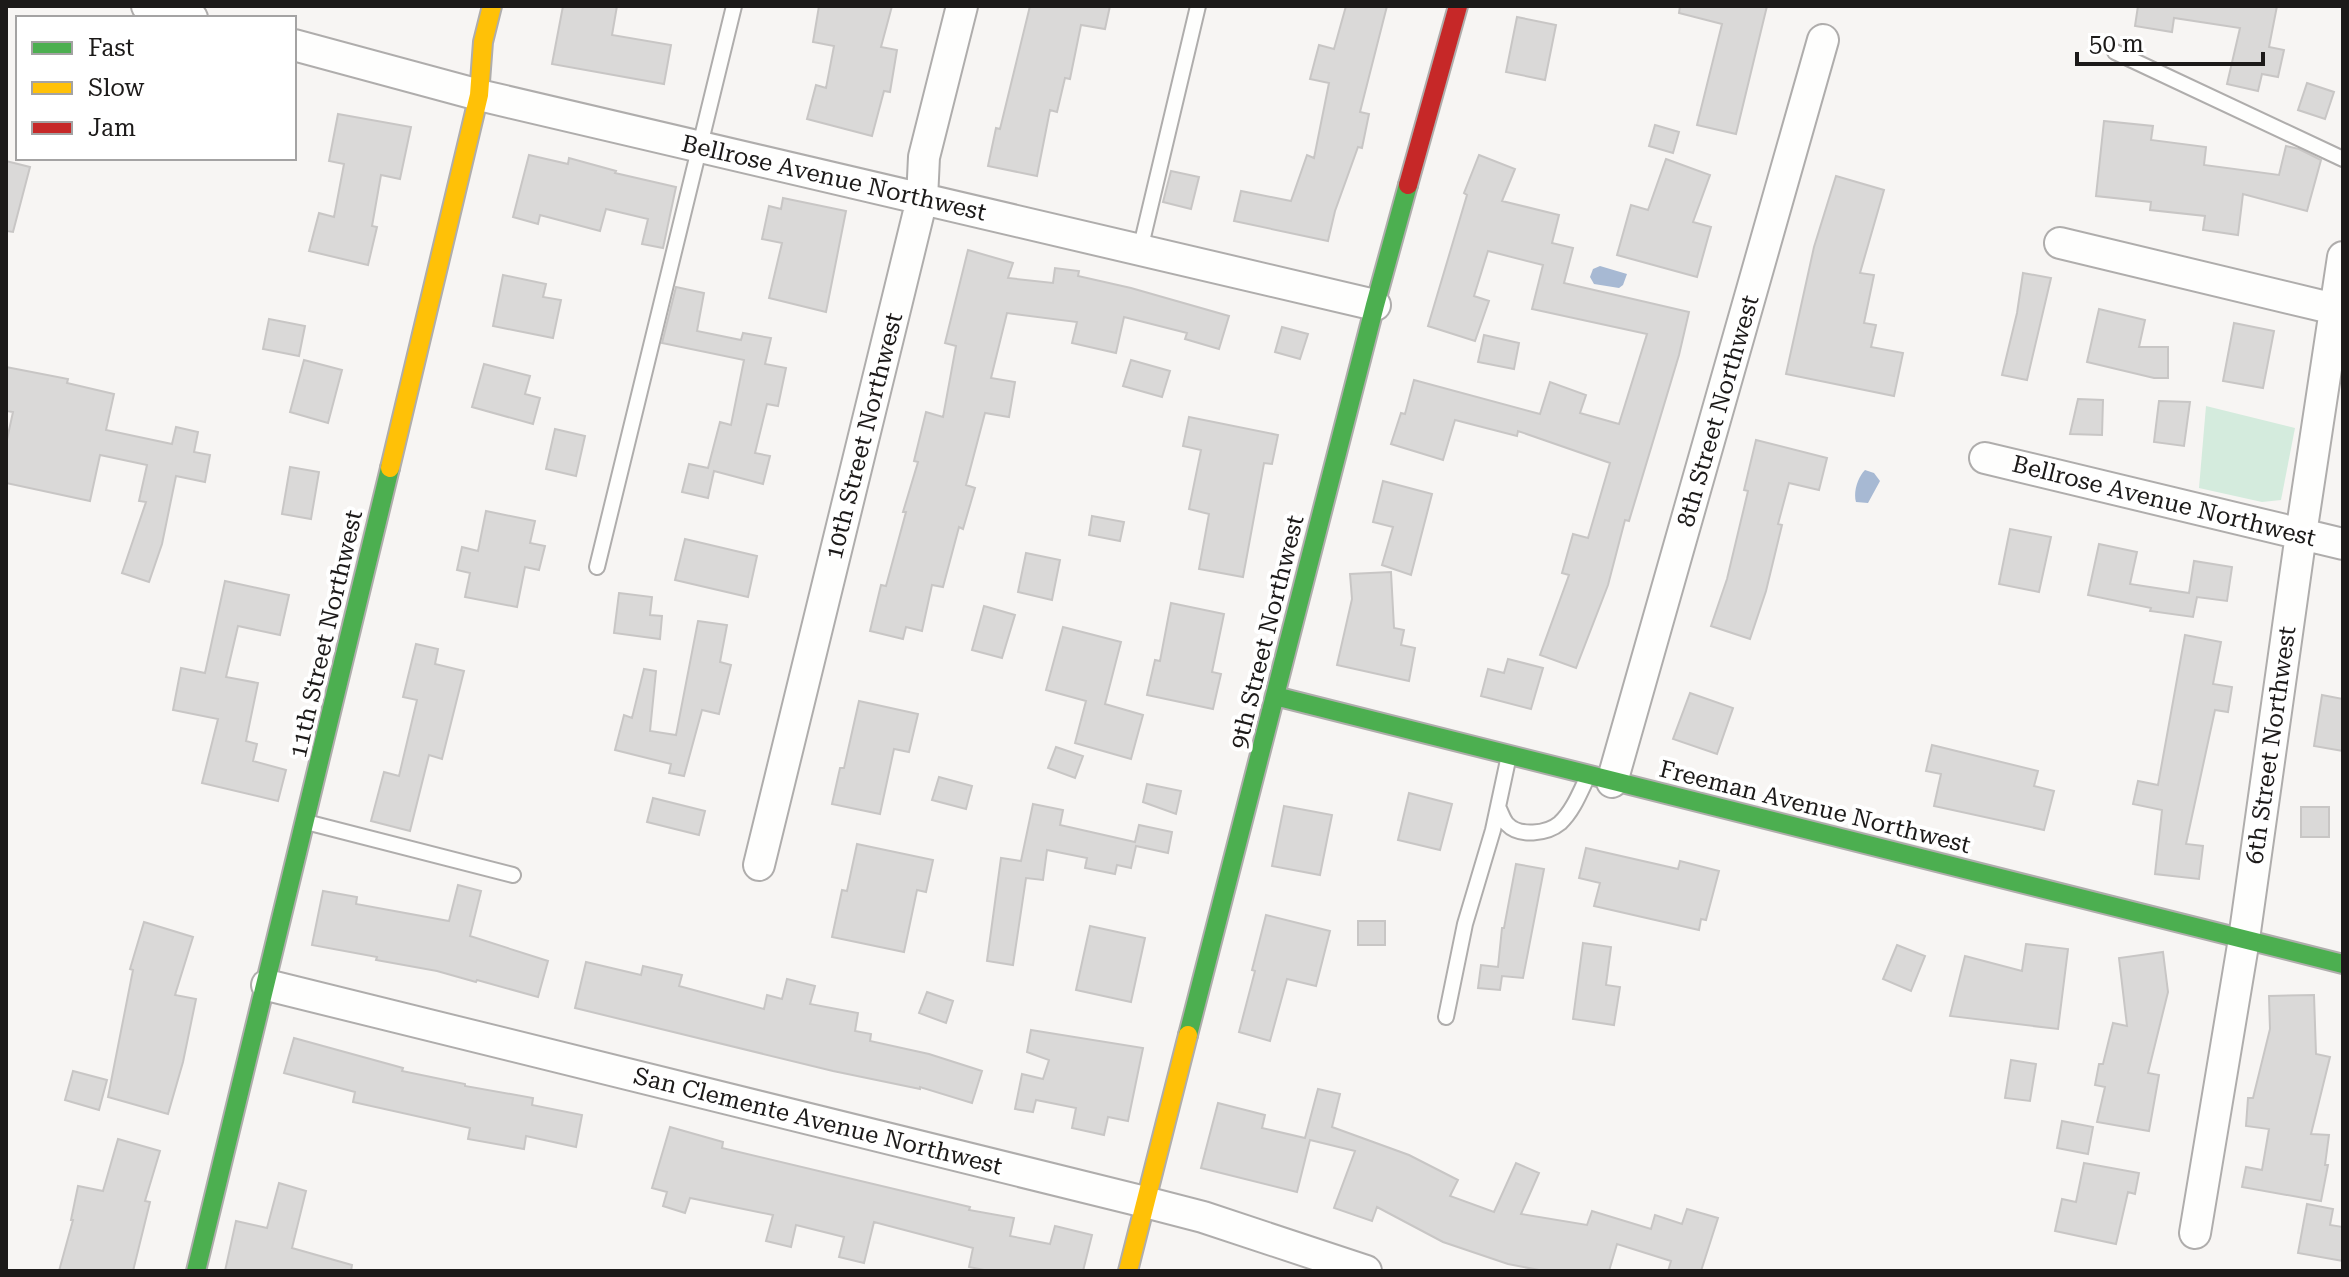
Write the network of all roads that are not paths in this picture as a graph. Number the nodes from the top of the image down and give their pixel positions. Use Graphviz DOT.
graph roads {
  1 [pos="147,6"];
  2 [pos="492,6"];
  3 [pos="734,6"];
  4 [pos="962,6"];
  5 [pos="1198,6"];
  6 [pos="1458,6"];
  7 [pos="184,16"];
  8 [pos="1823,40"];
  9 [pos="296,46"];
  10 [pos="2115,52"];
  11 [pos="479,95"];
  12 [pos="699,146"];
  13 [pos="2343,159"];
  14 [pos="922,199"];
  15 [pos="2060,243"];
  16 [pos="1140,250"];
  17 [pos="2343,257"];
  18 [pos="1375,305"];
  19 [pos="2335,309"];
  20 [pos="1985,458"];
  21 [pos="2301,534"];
  22 [pos="2343,544"];
  23 [pos="597,567"];
  24 [pos="1275,696"];
  25 [pos="1509,756"];
  26 [pos="1600,779"];
  27 [pos="1498,807"];
  28 [pos="306,822"];
  29 [pos="759,865"];
  30 [pos="513,875"];
  31 [pos="2244,939"];
  32 [pos="2343,964"];
  33 [pos="267,985"];
  34 [pos="1446,1017"];
  35 [pos="1145,1202"];
  36 [pos="2195,1233"];
  37 [pos="196,1271"];
  38 [pos="1128,1271"];
  39 [pos="1366,1271"];
  1 -- 7 [label="street"];
  2 -- 11 [label="street, 11th Street Northwest"];
  3 -- 12 [label="lane"];
  4 -- 14 [label="street, 10th Street Northwest"];
  5 -- 16 [label="lane"];
  6 -- 18 [label="street, 9th Street Northwest"];
  8 -- 26 [label="street, 8th Street Northwest"];
  9 -- 11 [label="street, Bellrose Avenue Northwest"];
  10 -- 13 [label="lane"];
  11 -- 12 [label="street, Bellrose Avenue Northwest"];
  11 -- 28 [label="street, 11th Street Northwest"];
  12 -- 14 [label="street, Bellrose Avenue Northwest"];
  12 -- 23 [label="lane"];
  14 -- 16 [label="street, Bellrose Avenue Northwest"];
  14 -- 29 [label="street, 10th Street Northwest"];
  15 -- 19 [label="street"];
  16 -- 18 [label="street, Bellrose Avenue Northwest"];
  17 -- 19 [label="street, 6th Street Northwest"];
  18 -- 24 [label="street, 9th Street Northwest"];
  19 -- 21 [label="street, 6th Street Northwest"];
  20 -- 21 [label="street, Bellrose Avenue Northwest"];
  21 -- 22 [label="street, Bellrose Avenue Northwest"];
  21 -- 31 [label="street, 6th Street Northwest"];
  24 -- 25 [label="street, Freeman Avenue Northwest"];
  24 -- 35 [label="street, 9th Street Northwest"];
  25 -- 26 [label="street, Freeman Avenue Northwest"];
  25 -- 27 [label="lane"];
  26 -- 27 [label="lane"];
  26 -- 31 [label="street, Freeman Avenue Northwest"];
  27 -- 34 [label="lane"];
  28 -- 30 [label="lane"];
  28 -- 33 [label="street, 11th Street Northwest"];
  31 -- 32 [label="street, Freeman Avenue Northwest"];
  31 -- 36 [label="street, 6th Street Northwest"];
  33 -- 35 [label="street, San Clemente Avenue Northwest"];
  33 -- 37 [label="street, 11th Street Northwest"];
  35 -- 38 [label="street, 9th Street Northwest"];
  35 -- 39 [label="street, San Clemente Avenue Northwest"];
}
